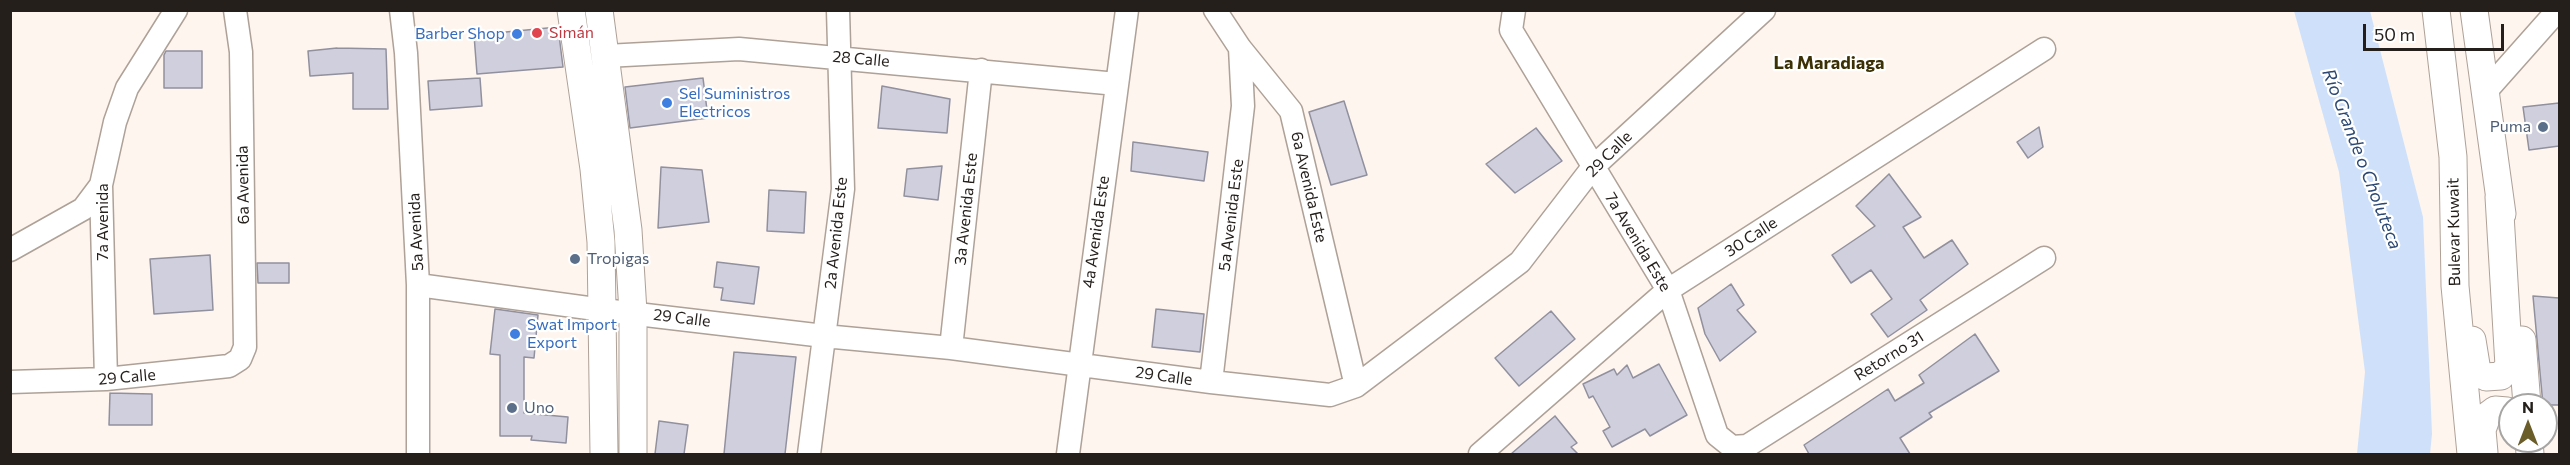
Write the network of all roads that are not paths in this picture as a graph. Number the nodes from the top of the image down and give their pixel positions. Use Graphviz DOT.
graph roads {
  1 [pos="176,10"];
  2 [pos="235,10"];
  3 [pos="401,10"];
  4 [pos="572,10"];
  5 [pos="599,10"];
  6 [pos="838,10"];
  7 [pos="1127,10"];
  8 [pos="1215,10"];
  9 [pos="1764,10"];
  10 [pos="2436,10"];
  11 [pos="2474,10"];
  12 [pos="2558,10"];
  13 [pos="1514,12"];
  14 [pos="1240,48"];
  15 [pos="2044,49"];
  16 [pos="606,56"];
  17 [pos="839,57"];
  18 [pos="981,70"];
  19 [pos="1117,84"];
  20 [pos="2487,90"];
  21 [pos="1243,106"];
  22 [pos="1291,111"];
  23 [pos="2453,157"];
  24 [pos="1593,167"];
  25 [pos="101,185"];
  26 [pos="2499,197"];
  27 [pos="10,250"];
  28 [pos="2044,258"];
  29 [pos="418,285"];
  30 [pos="1668,290"];
  31 [pos="603,310"];
  32 [pos="633,312"];
  33 [pos="824,336"];
  34 [pos="951,348"];
  35 [pos="240,359"];
  36 [pos="1078,364"];
  37 [pos="106,379"];
  38 [pos="10,382"];
  39 [pos="1211,382"];
  40 [pos="1356,386"];
  41 [pos="2526,393"];
  42 [pos="2498,410"];
  43 [pos="1732,447"];
  44 [pos="418,454"];
  45 [pos="604,454"];
  46 [pos="633,454"];
  47 [pos="809,454"];
  48 [pos="1068,454"];
  49 [pos="1480,454"];
  50 [pos="2471,454"];
  51 [pos="2484,454"];
  1 -- 25 [label="street, 7a Avenida"];
  2 -- 35 [label="street, 6a Avenida"];
  3 -- 29 [label="street, 5a Avenida"];
  4 -- 31 [label="main road"];
  5 -- 16 [label="main road"];
  6 -- 17 [label="street, 2a Avenida Este"];
  7 -- 19 [label="street, 4a Avenida Este"];
  8 -- 14 [label="street, 6a Avenida Este"];
  9 -- 24 [label="street, 29 Calle"];
  10 -- 23 [label="main road, Bulevar Kuwait"];
  11 -- 20 [label="main road"];
  12 -- 20 [label="street"];
  13 -- 24 [label="street, 7a Avenida Este"];
  14 -- 21 [label="street, 5a Avenida Este"];
  14 -- 22 [label="street, 6a Avenida Este"];
  15 -- 30 [label="street, 30 Calle"];
  16 -- 17 [label="street, 28 Calle"];
  16 -- 32 [label="main road"];
  17 -- 18 [label="street, 28 Calle"];
  17 -- 33 [label="street, 2a Avenida Este"];
  18 -- 19 [label="street, 28 Calle"];
  18 -- 34 [label="street, 3a Avenida Este"];
  19 -- 36 [label="street, 4a Avenida Este"];
  20 -- 26 [label="main road"];
  21 -- 22 [label="street"];
  21 -- 39 [label="street, 5a Avenida Este"];
  22 -- 40 [label="street, 6a Avenida Este"];
  23 -- 26 [label="main road"];
  23 -- 50 [label="main road, Bulevar Kuwait"];
  24 -- 30 [label="street, 7a Avenida Este"];
  24 -- 40 [label="street, 29 Calle"];
  25 -- 27 [label="street"];
  25 -- 37 [label="street, 7a Avenida"];
  26 -- 41 [label="main road"];
  28 -- 43 [label="street, Retorno 31"];
  29 -- 31 [label="street, 29 Calle"];
  29 -- 44 [label="street, 5a Avenida"];
  30 -- 43 [label="street, 7a Avenida Este"];
  30 -- 49 [label="street, 30 Calle"];
  31 -- 32 [label="street, 29 Calle"];
  31 -- 45 [label="main road"];
  32 -- 33 [label="street, 29 Calle"];
  32 -- 46 [label="main road"];
  33 -- 34 [label="street, 29 Calle"];
  33 -- 47 [label="street, 2a Avenida Este"];
  34 -- 36 [label="street, 29 Calle"];
  35 -- 37 [label="street, 29 Calle"];
  36 -- 39 [label="street, 29 Calle"];
  36 -- 48 [label="street, 4a Avenida Este"];
  37 -- 38 [label="street, 29 Calle"];
  39 -- 40 [label="street, 29 Calle"];
  42 -- 51 [label="main road"];
}
